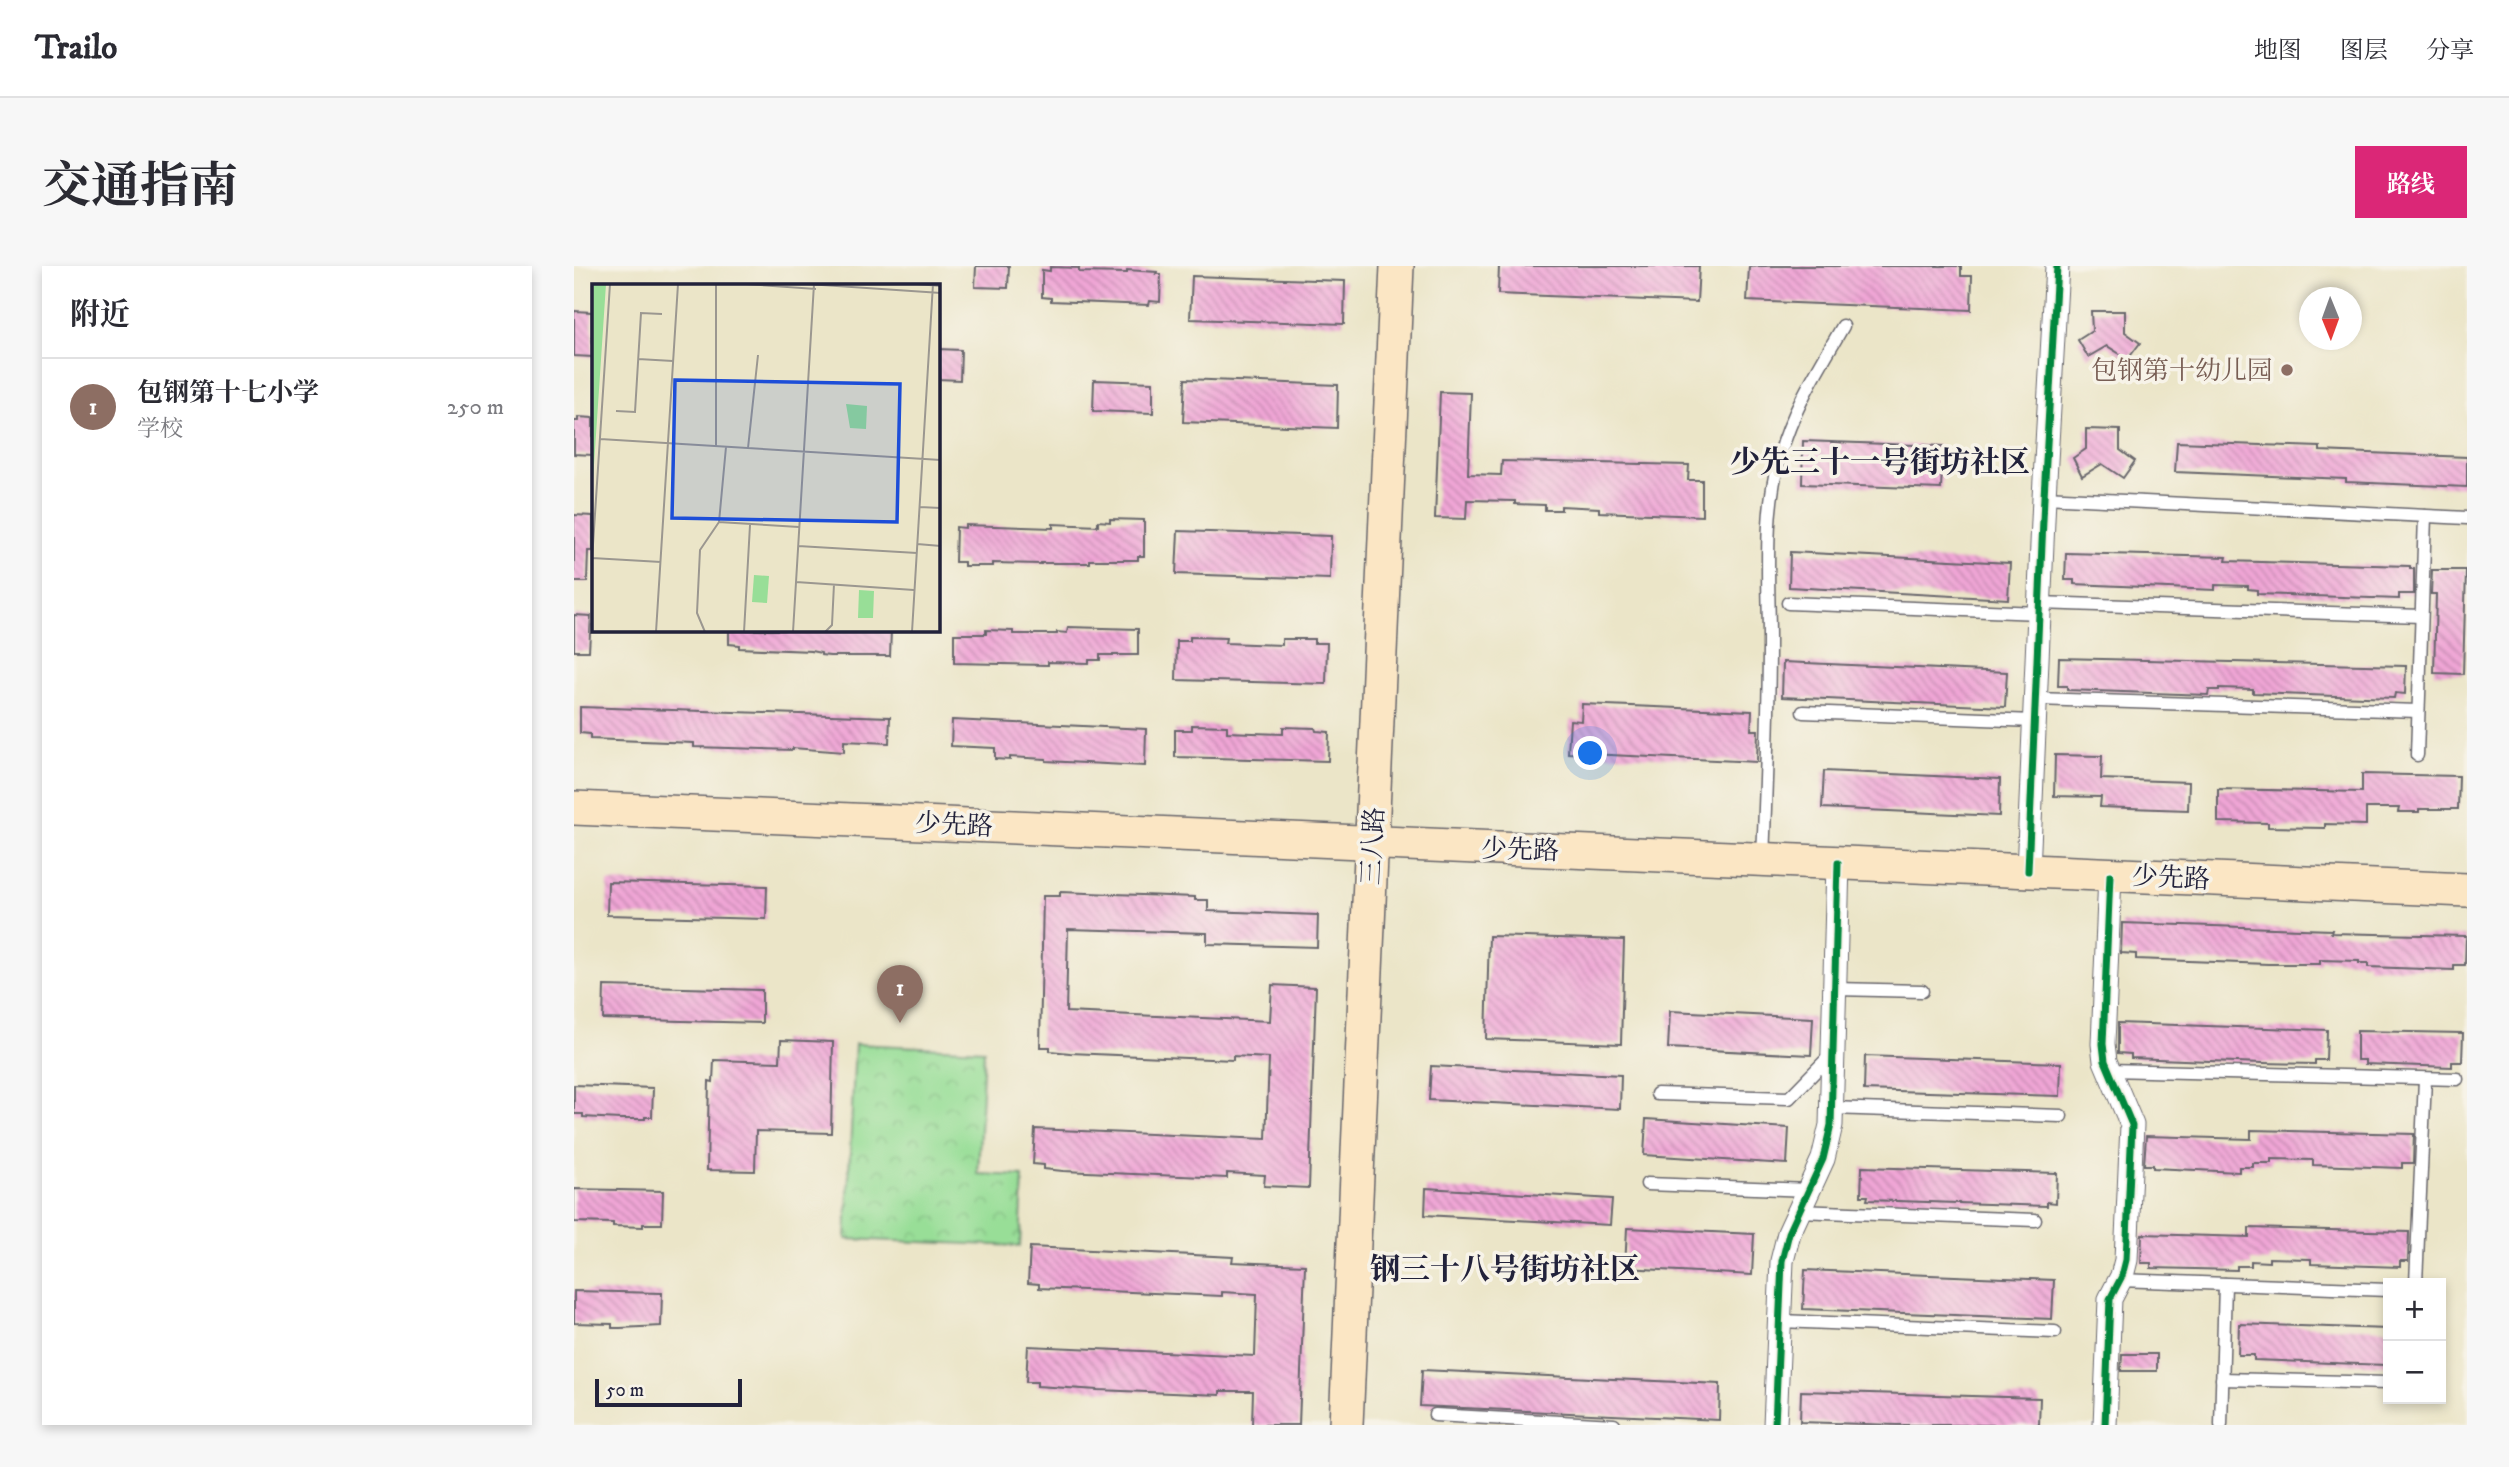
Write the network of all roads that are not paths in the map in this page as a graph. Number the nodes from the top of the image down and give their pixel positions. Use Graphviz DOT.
graph roads {
  1 [pos="1397,266"];
  2 [pos="2057,266"];
  3 [pos="1843,326"];
  4 [pos="2044,497"];
  5 [pos="2425,516"];
  6 [pos="2467,518"];
  7 [pos="1788,603"];
  8 [pos="2039,608"];
  9 [pos="2421,616"];
  10 [pos="2035,710"];
  11 [pos="2418,711"];
  12 [pos="1803,712"];
  13 [pos="2417,755"];
  14 [pos="574,808"];
  15 [pos="1373,843"];
  16 [pos="1763,860"];
  17 [pos="1839,863"];
  18 [pos="2028,871"];
  19 [pos="2110,875"];
  20 [pos="2467,890"];
  21 [pos="1835,989"];
  22 [pos="1922,991"];
  23 [pos="1833,1054"];
  24 [pos="2109,1070"];
  25 [pos="2425,1079"];
  26 [pos="2457,1079"];
  27 [pos="1657,1094"];
  28 [pos="1831,1108"];
  29 [pos="2061,1116"];
  30 [pos="1647,1184"];
  31 [pos="1803,1201"];
  32 [pos="2035,1220"];
  33 [pos="2416,1278"];
  34 [pos="2119,1280"];
  35 [pos="2225,1284"];
  36 [pos="2383,1290"];
  37 [pos="1780,1321"];
  38 [pos="2055,1332"];
  39 [pos="2222,1379"];
  40 [pos="2383,1383"];
  41 [pos="1435,1415"];
  42 [pos="1346,1425"];
  43 [pos="1614,1425"];
  44 [pos="1775,1425"];
  45 [pos="2105,1425"];
  46 [pos="2221,1425"];
  1 -- 15 [label="main road, 三八路"];
  2 -- 4 [label="street"];
  3 -- 16 [label="lane"];
  4 -- 5 [label="lane"];
  4 -- 8 [label="street"];
  5 -- 6 [label="lane"];
  5 -- 9 [label="lane"];
  7 -- 8 [label="lane"];
  8 -- 9 [label="lane"];
  8 -- 10 [label="street"];
  9 -- 11 [label="lane"];
  10 -- 11 [label="lane"];
  10 -- 12 [label="lane"];
  10 -- 18 [label="street"];
  11 -- 13 [label="lane"];
  14 -- 15 [label="main road, 少先路"];
  15 -- 16 [label="main road, 少先路"];
  15 -- 42 [label="main road, 三八路"];
  16 -- 17 [label="main road, 少先路"];
  17 -- 18 [label="main road, 少先路"];
  17 -- 21 [label="street"];
  18 -- 19 [label="main road, 少先路"];
  19 -- 20 [label="main road, 少先路"];
  19 -- 24 [label="street"];
  21 -- 22 [label="lane"];
  21 -- 23 [label="street"];
  23 -- 27 [label="lane"];
  23 -- 28 [label="street"];
  24 -- 25 [label="lane"];
  24 -- 34 [label="street"];
  25 -- 26 [label="lane"];
  25 -- 33 [label="lane"];
  28 -- 29 [label="lane"];
  28 -- 31 [label="street"];
  30 -- 31 [label="lane"];
  31 -- 32 [label="lane"];
  31 -- 37 [label="street"];
  34 -- 35 [label="lane"];
  34 -- 45 [label="street"];
  35 -- 36 [label="lane"];
  35 -- 39 [label="lane"];
  37 -- 38 [label="lane"];
  37 -- 44 [label="street"];
  39 -- 40 [label="lane"];
  39 -- 46 [label="lane"];
  41 -- 43 [label="lane"];
}
